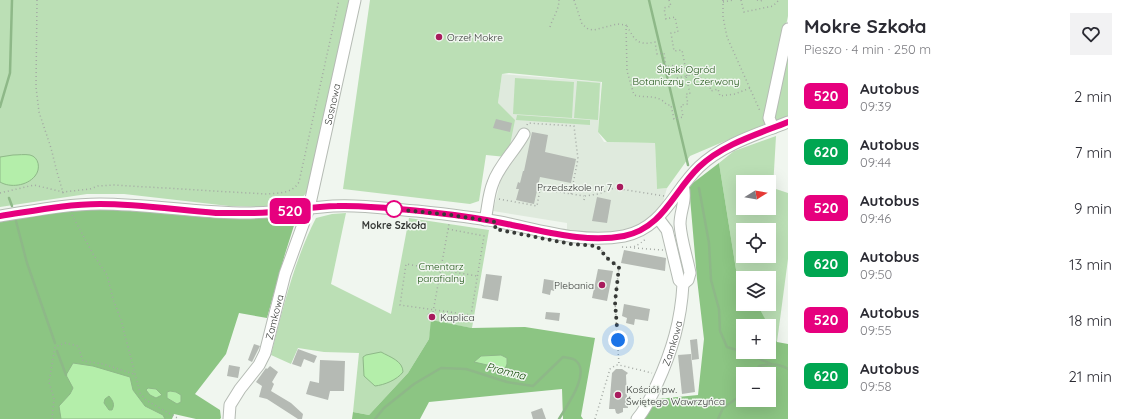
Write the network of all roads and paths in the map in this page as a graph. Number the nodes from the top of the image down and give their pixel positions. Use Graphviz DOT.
graph roads {
  1 [pos="37,0"];
  2 [pos="339,0"];
  3 [pos="355,0"];
  4 [pos="559,0"];
  5 [pos="574,0"];
  6 [pos="669,0"];
  7 [pos="733,0"];
  8 [pos="741,0"];
  9 [pos="757,0"];
  10 [pos="764,0"];
  11 [pos="779,0"];
  12 [pos="723,1"];
  13 [pos="626,25"];
  14 [pos="550,27"];
  15 [pos="788,29"];
  16 [pos="687,76"];
  17 [pos="750,88"];
  18 [pos="761,113"];
  19 [pos="788,122"];
  20 [pos="773,128"];
  21 [pos="524,134"];
  22 [pos="683,186"];
  23 [pos="63,192"];
  24 [pos="0,194"];
  25 [pos="570,194"];
  26 [pos="585,196"];
  27 [pos="668,196"];
  28 [pos="489,197"];
  29 [pos="584,200"];
  30 [pos="67,206"];
  31 [pos="309,208"];
  32 [pos="0,216"];
  33 [pos="658,218"];
  34 [pos="485,220"];
  35 [pos="449,224"];
  36 [pos="448,229"];
  37 [pos="648,237"];
  38 [pos="604,246"];
  39 [pos="618,247"];
  40 [pos="632,248"];
  41 [pos="672,253"];
  42 [pos="442,270"];
  43 [pos="477,276"];
  44 [pos="683,284"];
  45 [pos="433,311"];
  46 [pos="619,365"];
  47 [pos="134,374"];
  48 [pos="658,374"];
  49 [pos="52,419"];
  50 [pos="178,419"];
  51 [pos="229,419"];
  52 [pos="596,419"];
  53 [pos="637,419"];
  1 -- 23 [label="path"];
  2 -- 23 [label="path"];
  3 -- 31 [label="street, Sosnowa"];
  4 -- 14 [label="path"];
  5 -- 13 [label="path"];
  6 -- 16 [label="path"];
  7 -- 12 [label="path"];
  8 -- 11 [label="path"];
  9 -- 10 [label="path"];
  12 -- 17 [label="path"];
  13 -- 16 [label="path"];
  13 -- 16 [label="path"];
  15 -- 20 [label="street"];
  16 -- 17 [label="path"];
  17 -- 18 [label="path"];
  19 -- 20 [label="street"];
  20 -- 22 [label="street"];
  21 -- 25 [label="path"];
  21 -- 28 [label="street"];
  22 -- 33 [label="street"];
  22 -- 44 [label="street, Zamkowa"];
  23 -- 24 [label="path"];
  23 -- 30 [label="path"];
  25 -- 26 [label="path"];
  25 -- 28 [label="path"];
  26 -- 27 [label="path"];
  26 -- 29 [label="path"];
  28 -- 34 [label="street"];
  30 -- 31 [label="street"];
  30 -- 32 [label="street"];
  30 -- 47 [label="path"];
  31 -- 34 [label="street"];
  31 -- 51 [label="street, Zamkowa"];
  33 -- 34 [label="street"];
  33 -- 41 [label="street, Zamkowa"];
  35 -- 36 [label="path"];
  36 -- 42 [label="path"];
  36 -- 43 [label="path"];
  37 -- 40 [label="path"];
  38 -- 46 [label="path"];
  39 -- 40 [label="path"];
  40 -- 41 [label="path"];
  41 -- 44 [label="street, Zamkowa"];
  42 -- 43 [label="path"];
  42 -- 45 [label="path"];
  42 -- 45 [label="path"];
  43 -- 45 [label="path"];
  44 -- 48 [label="street, Zamkowa"];
  46 -- 48 [label="path"];
  46 -- 52 [label="path"];
  47 -- 49 [label="path"];
  47 -- 50 [label="path"];
  48 -- 53 [label="street, Zamkowa"];
}
